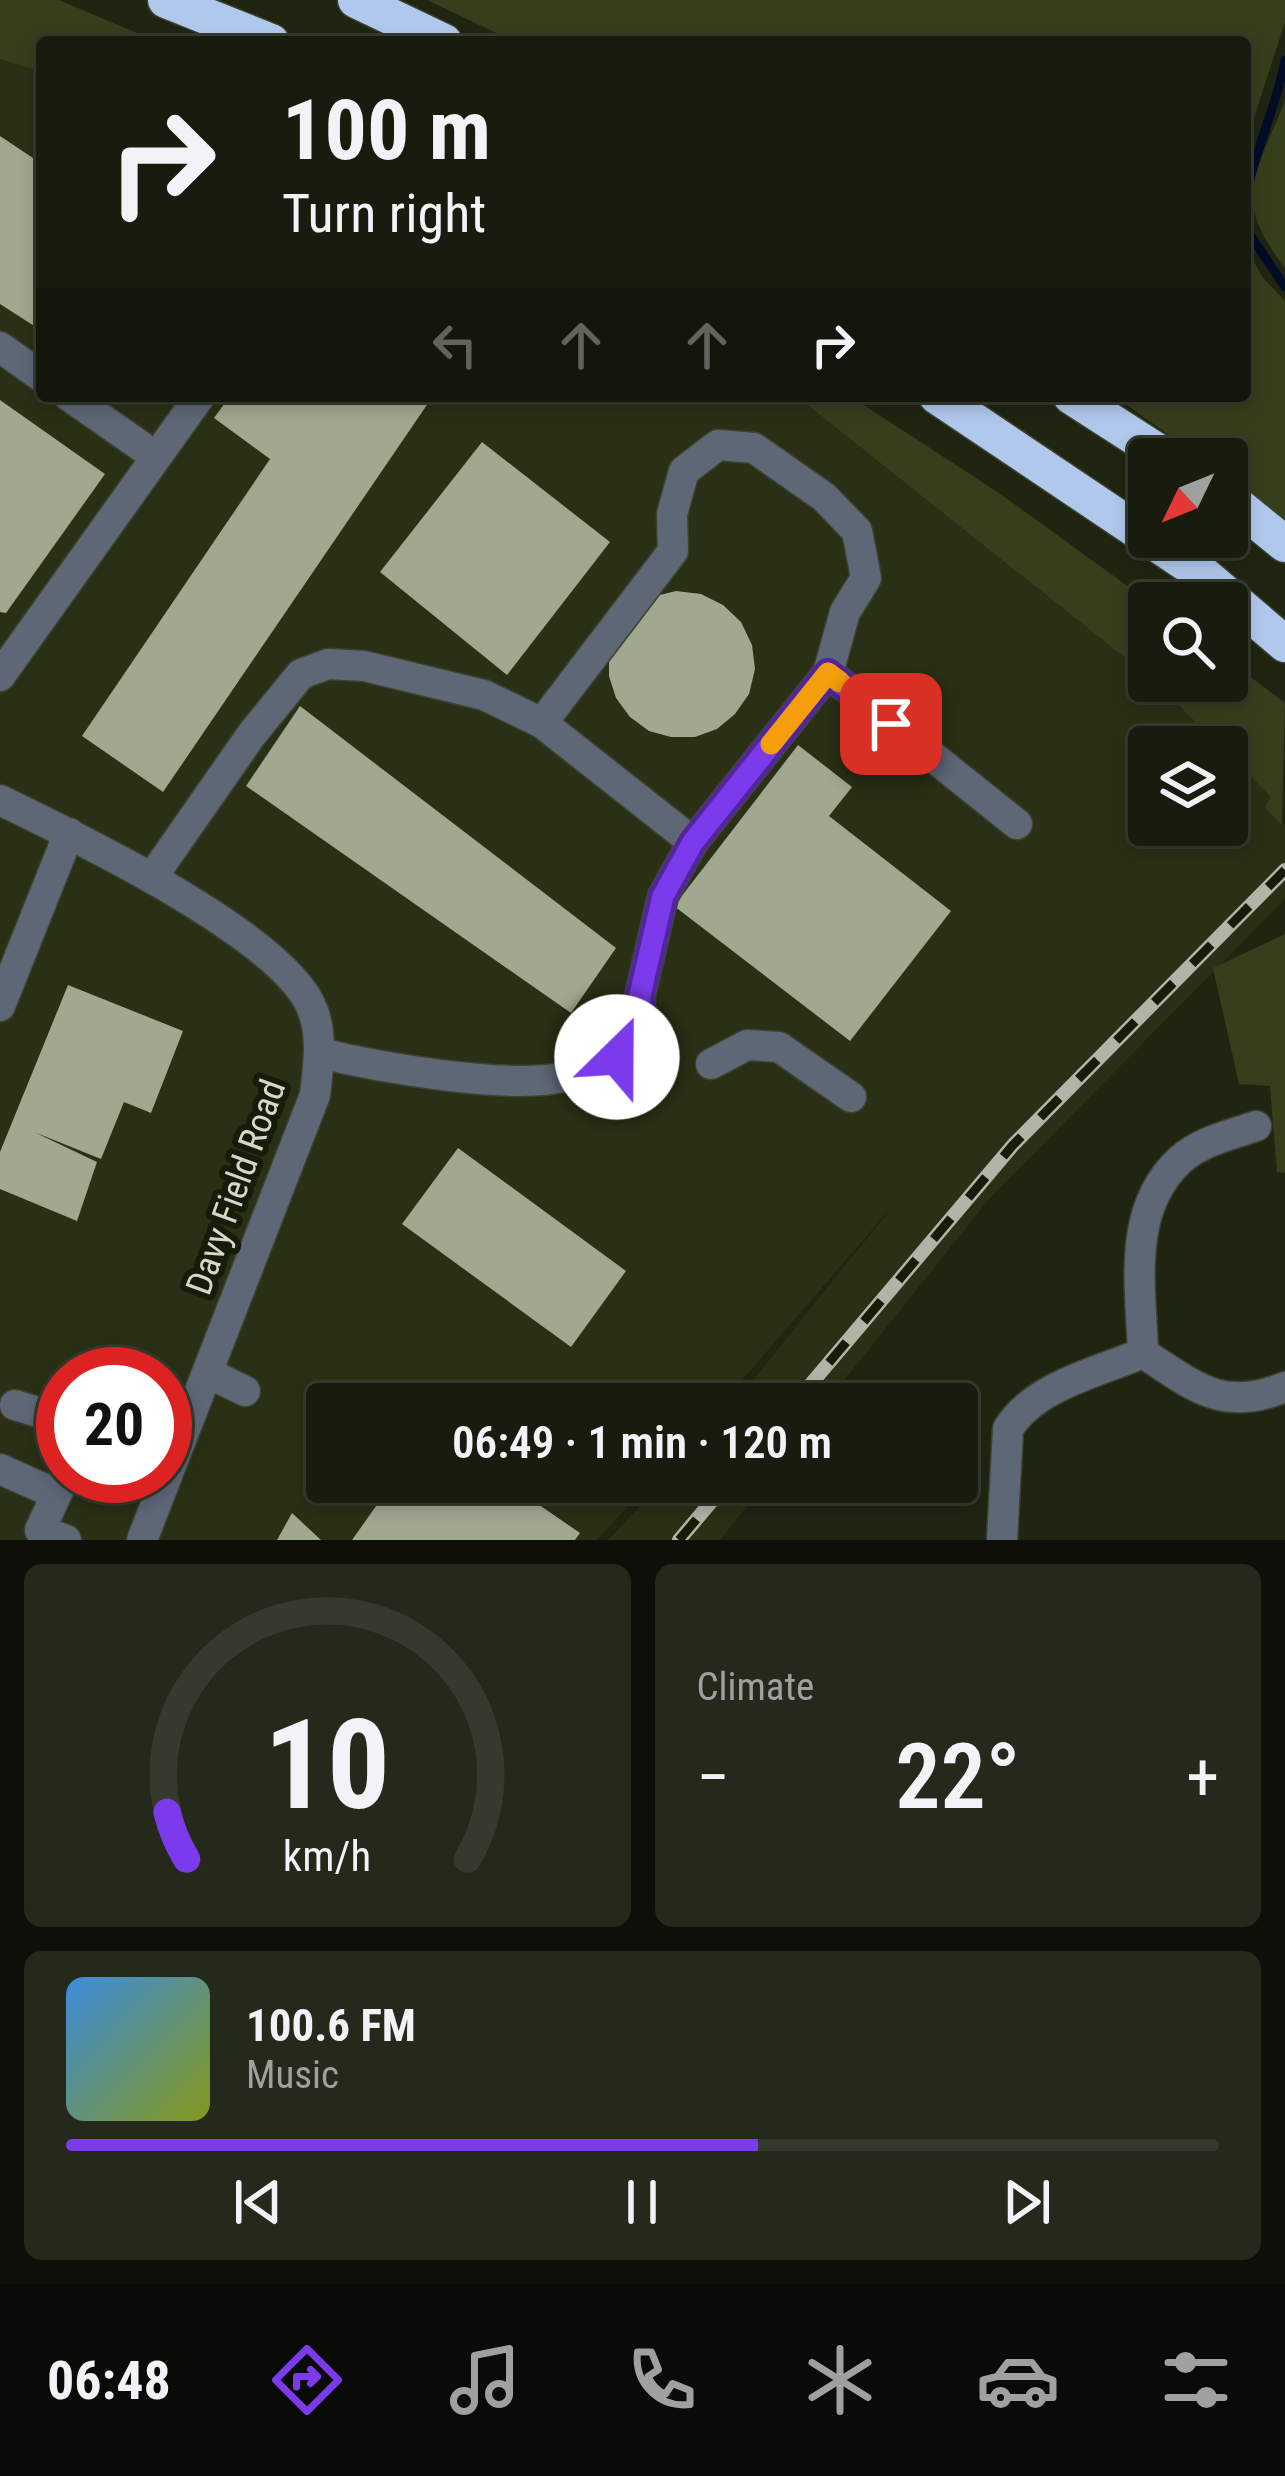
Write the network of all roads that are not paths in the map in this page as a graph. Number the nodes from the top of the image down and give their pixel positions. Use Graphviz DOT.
graph roads {
  1 [pos="166,0"];
  2 [pos="356,0"];
  3 [pos="256,36"];
  4 [pos="431,36"];
  5 [pos="0,347"];
  6 [pos="36,373"];
  7 [pos="78,402"];
  8 [pos="196,402"];
  9 [pos="947,402"];
  10 [pos="1080,402"];
  11 [pos="1136,438"];
  12 [pos="155,456"];
  13 [pos="1248,514"];
  14 [pos="1285,544"];
  15 [pos="1285,644"];
  16 [pos="828,673"];
  17 [pos="0,676"];
  18 [pos="542,723"];
  19 [pos="0,800"];
  20 [pos="1017,824"];
  21 [pos="69,833"];
  22 [pos="693,842"];
  23 [pos="152,876"];
  24 [pos="0,1006"];
  25 [pos="320,1053"];
  26 [pos="711,1064"];
  27 [pos="851,1096"];
  28 [pos="1256,1126"];
  29 [pos="1143,1353"];
  30 [pos="208,1373"];
  31 [pos="1285,1387"];
  32 [pos="245,1391"];
  33 [pos="15,1405"];
  34 [pos="36,1412"];
  35 [pos="0,1469"];
  36 [pos="36,1478"];
  37 [pos="56,1503"];
  38 [pos="48,1537"];
  39 [pos="142,1540"];
  40 [pos="1002,1540"];
  1 -- 3 [label="highway"];
  2 -- 4 [label="highway"];
  5 -- 6 [label="street"];
  7 -- 12 [label="street"];
  8 -- 12 [label="street"];
  9 -- 15 [label="highway"];
  10 -- 11 [label="highway"];
  12 -- 17 [label="street"];
  13 -- 14 [label="highway"];
  16 -- 18 [label="street"];
  16 -- 20 [label="street"];
  16 -- 22 [label="street"];
  18 -- 22 [label="street"];
  18 -- 23 [label="street"];
  19 -- 21 [label="street, Davy Field Road"];
  21 -- 23 [label="street, Davy Field Road"];
  21 -- 24 [label="street"];
  22 -- 25 [label="street"];
  23 -- 25 [label="street, Davy Field Road"];
  25 -- 30 [label="street, Davy Field Road"];
  26 -- 27 [label="street"];
  28 -- 29 [label="street"];
  29 -- 31 [label="street"];
  29 -- 40 [label="street"];
  30 -- 32 [label="street"];
  30 -- 39 [label="street, Davy Field Road"];
  33 -- 34 [label="street"];
  35 -- 36 [label="street"];
  37 -- 38 [label="street"];
}
